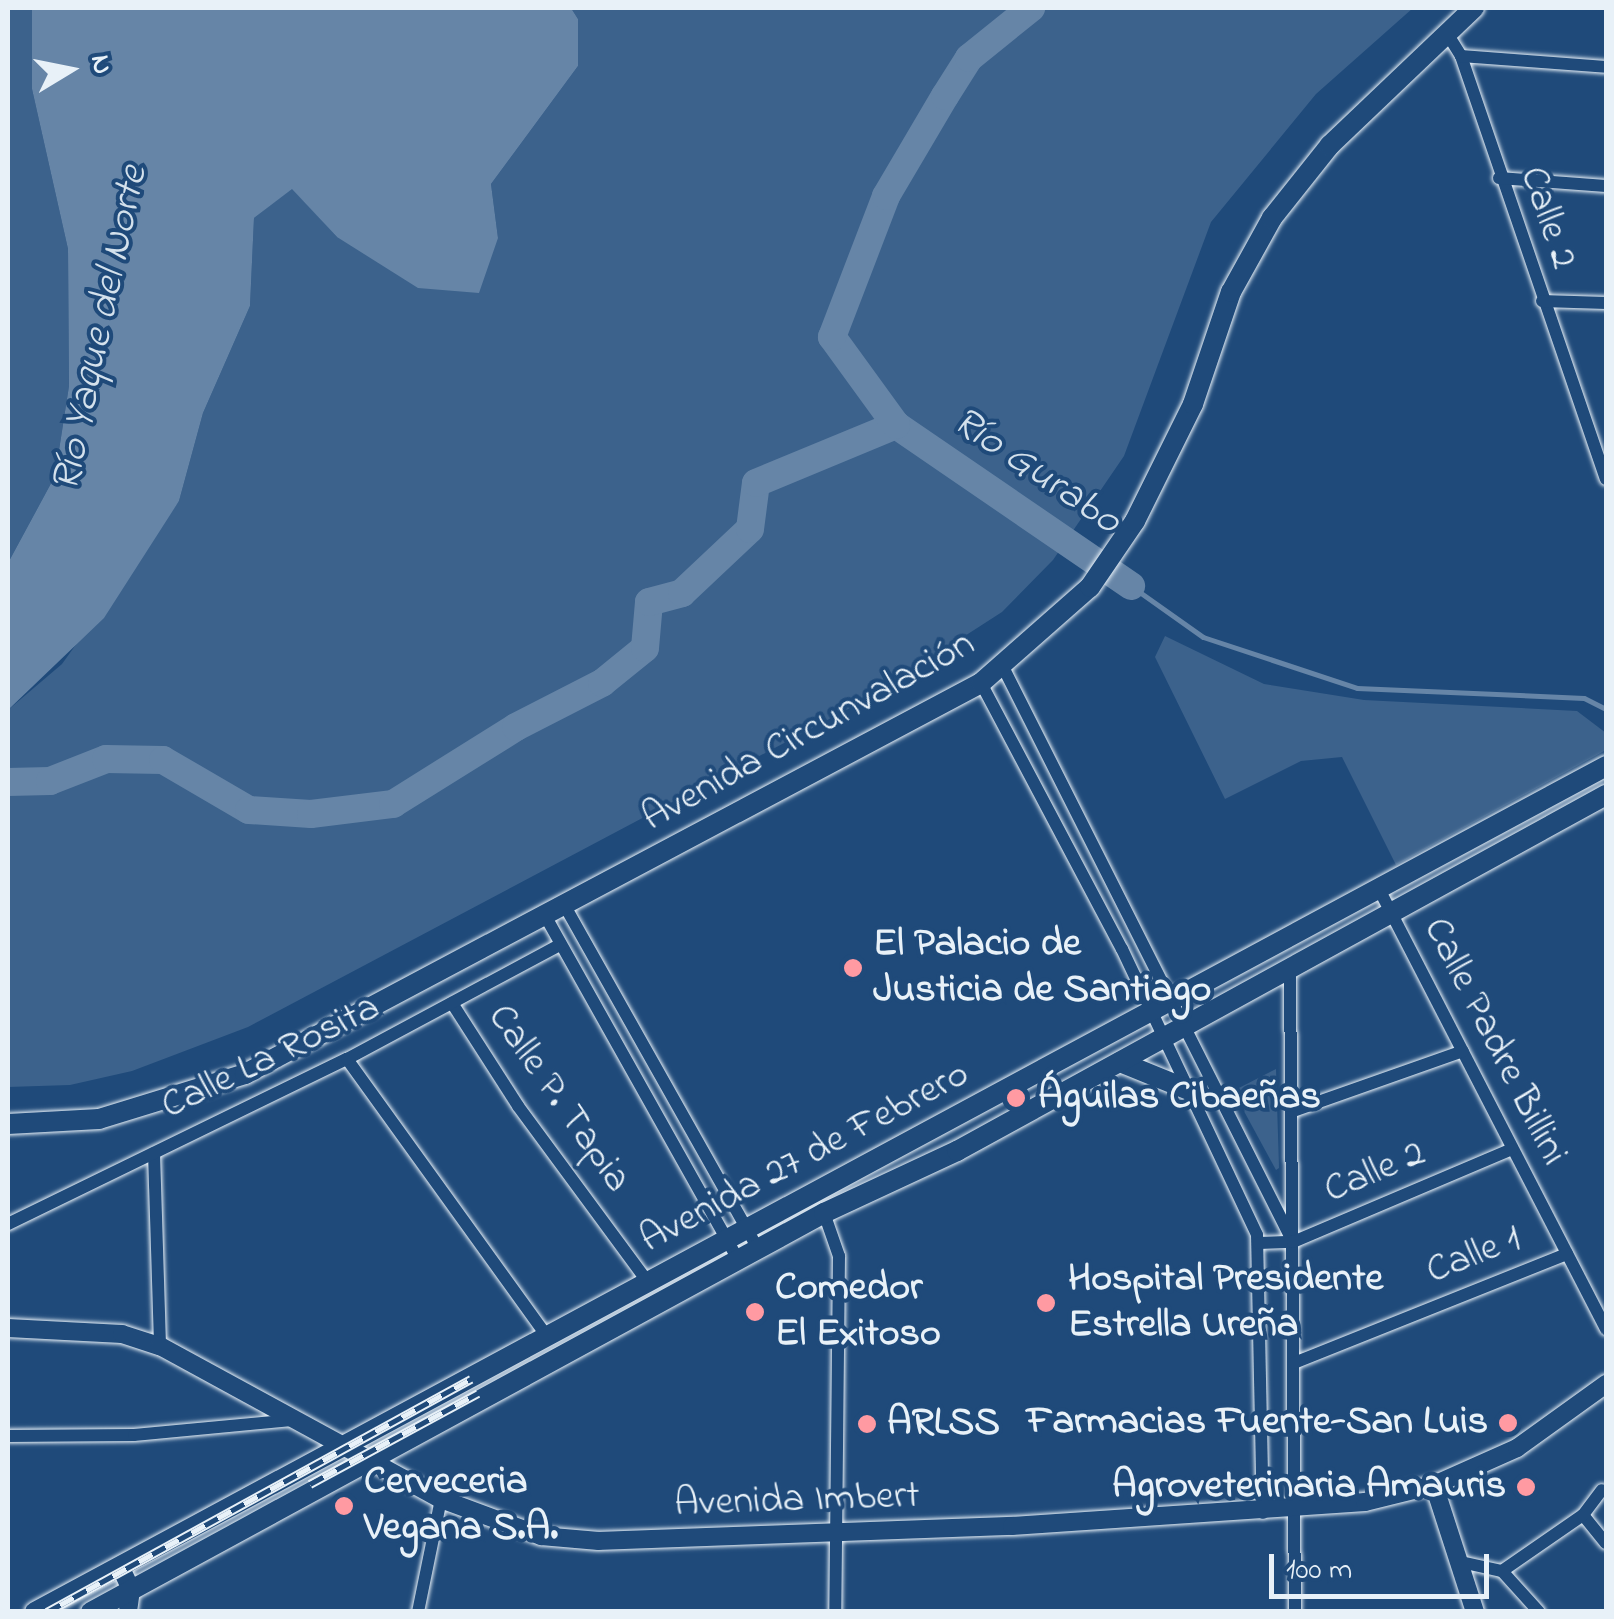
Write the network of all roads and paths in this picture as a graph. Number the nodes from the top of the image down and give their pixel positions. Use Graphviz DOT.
graph roads {
  1 [pos="1474,8"];
  2 [pos="1448,35"];
  3 [pos="1462,56"];
  4 [pos="1606,66"];
  5 [pos="1499,178"];
  6 [pos="1606,186"];
  7 [pos="1542,301"];
  8 [pos="1606,303"];
  9 [pos="1606,480"];
  10 [pos="1002,665"];
  11 [pos="981,683"];
  12 [pos="1602,768"];
  13 [pos="1606,795"];
  14 [pos="1380,891"];
  15 [pos="566,908"];
  16 [pos="1390,912"];
  17 [pos="547,918"];
  18 [pos="560,945"];
  19 [pos="1290,966"];
  20 [pos="1176,1000"];
  21 [pos="452,1003"];
  22 [pos="1153,1013"];
  23 [pos="1188,1023"];
  24 [pos="1165,1036"];
  25 [pos="1464,1051"];
  26 [pos="347,1059"];
  27 [pos="1120,1062"];
  28 [pos="1191,1091"];
  29 [pos="1293,1111"];
  30 [pos="8,1124"];
  31 [pos="1512,1149"];
  32 [pos="154,1152"];
  33 [pos="824,1213"];
  34 [pos="8,1224"];
  35 [pos="733,1234"];
  36 [pos="1294,1242"];
  37 [pos="1260,1243"];
  38 [pos="758,1249"];
  39 [pos="1567,1254"];
  40 [pos="738,1260"];
  41 [pos="646,1280"];
  42 [pos="8,1328"];
  43 [pos="1606,1329"];
  44 [pos="545,1334"];
  45 [pos="160,1346"];
  46 [pos="1294,1362"];
  47 [pos="1606,1384"];
  48 [pos="304,1420"];
  49 [pos="8,1436"];
  50 [pos="343,1442"];
  51 [pos="370,1459"];
  52 [pos="1434,1485"];
  53 [pos="1602,1490"];
  54 [pos="441,1499"];
  55 [pos="1294,1510"];
  56 [pos="1263,1513"];
  57 [pos="1583,1516"];
  58 [pos="838,1534"];
  59 [pos="1606,1543"];
  60 [pos="1461,1562"];
  61 [pos="120,1566"];
  62 [pos="1502,1572"];
  63 [pos="130,1601"];
  64 [pos="1472,1610"];
  65 [pos="36,1612"];
  66 [pos="91,1612"];
  67 [pos="418,1612"];
  68 [pos="835,1612"];
  69 [pos="1295,1612"];
  70 [pos="1538,1612"];
  1 -- 2 [label="main road, Avenida Circunvalación"];
  2 -- 3 [label="street, Calle 2"];
  2 -- 10 [label="main road, Avenida Circunvalación"];
  3 -- 4 [label="street"];
  3 -- 5 [label="street, Calle 2"];
  5 -- 6 [label="street"];
  5 -- 7 [label="street, Calle 2"];
  7 -- 8 [label="street"];
  7 -- 9 [label="street, Calle 2"];
  10 -- 11 [label="main road, Avenida Circunvalación"];
  10 -- 20 [label="street"];
  11 -- 15 [label="main road, Avenida Circunvalación"];
  11 -- 22 [label="street"];
  12 -- 14 [label="main road, Avenida 27 de Febrero"];
  13 -- 16 [label="main road, Avenida 27 de Febrero"];
  14 -- 16 [label="street, Calle Padre Billini"];
  14 -- 20 [label="main road, Avenida 27 de Febrero"];
  15 -- 17 [label="main road, Avenida Circunvalación"];
  15 -- 35 [label="street"];
  16 -- 19 [label="main road, Avenida 27 de Febrero"];
  16 -- 25 [label="street, Calle Padre Billini"];
  17 -- 18 [label="street"];
  17 -- 30 [label="main road, Avenida Circunvalación"];
  18 -- 21 [label="street, Calle La Rosita"];
  18 -- 35 [label="street"];
  19 -- 23 [label="main road, Avenida 27 de Febrero"];
  19 -- 29 [label="street"];
  20 -- 22 [label="main road, Avenida 27 de Febrero"];
  20 -- 23 [label="street"];
  21 -- 26 [label="street, Calle La Rosita"];
  21 -- 41 [label="street, Calle P. Tapia"];
  22 -- 24 [label="street"];
  22 -- 35 [label="main road, Avenida 27 de Febrero"];
  23 -- 24 [label="main road, Avenida 27 de Febrero"];
  23 -- 36 [label="street"];
  24 -- 27 [label="main road, Avenida 27 de Febrero"];
  24 -- 28 [label="street"];
  25 -- 29 [label="street"];
  25 -- 31 [label="street, Calle Padre Billini"];
  26 -- 32 [label="street, Calle La Rosita"];
  26 -- 44 [label="street"];
  27 -- 28 [label="main road"];
  27 -- 33 [label="main road, Avenida 27 de Febrero"];
  28 -- 37 [label="street"];
  29 -- 36 [label="street"];
  31 -- 36 [label="street, Calle 2"];
  31 -- 39 [label="street, Calle Padre Billini"];
  32 -- 34 [label="street, Calle La Rosita"];
  32 -- 45 [label="street"];
  33 -- 38 [label="main road, Avenida 27 de Febrero"];
  33 -- 58 [label="street"];
  35 -- 38 [label="street"];
  35 -- 40 [label="street"];
  35 -- 41 [label="main road, Avenida 27 de Febrero"];
  36 -- 37 [label="street, Calle 2"];
  36 -- 46 [label="street"];
  37 -- 56 [label="street"];
  38 -- 40 [label="main road, Avenida 27 de Febrero"];
  39 -- 43 [label="street, Calle Padre Billini"];
  39 -- 46 [label="street, Calle 1"];
  40 -- 51 [label="main road, Avenida 27 de Febrero"];
  41 -- 44 [label="main road, Avenida 27 de Febrero"];
  42 -- 45 [label="main road, Avenida Imbert"];
  44 -- 50 [label="main road, Avenida 27 de Febrero"];
  45 -- 48 [label="main road, Avenida Imbert"];
  46 -- 55 [label="street"];
  47 -- 52 [label="main road, Avenida Imbert"];
  48 -- 49 [label="street"];
  48 -- 50 [label="main road, Avenida Imbert"];
  50 -- 51 [label="main road, Avenida Imbert"];
  50 -- 61 [label="main road, Avenida 27 de Febrero"];
  51 -- 54 [label="main road, Avenida Imbert"];
  51 -- 63 [label="main road, Avenida 27 de Febrero"];
  52 -- 55 [label="main road, Avenida Imbert"];
  52 -- 60 [label="main road"];
  53 -- 57 [label="street"];
  54 -- 58 [label="main road, Avenida Imbert"];
  54 -- 67 [label="street"];
  55 -- 56 [label="main road, Avenida Imbert"];
  55 -- 69 [label="street"];
  56 -- 58 [label="main road, Avenida Imbert"];
  57 -- 59 [label="street"];
  57 -- 62 [label="street"];
  58 -- 68 [label="street"];
  60 -- 62 [label="street"];
  60 -- 64 [label="main road"];
  61 -- 63 [label="main road"];
  61 -- 65 [label="main road, Avenida 27 de Febrero"];
  62 -- 70 [label="street"];
  63 -- 66 [label="main road, Avenida 27 de Febrero"];
}
